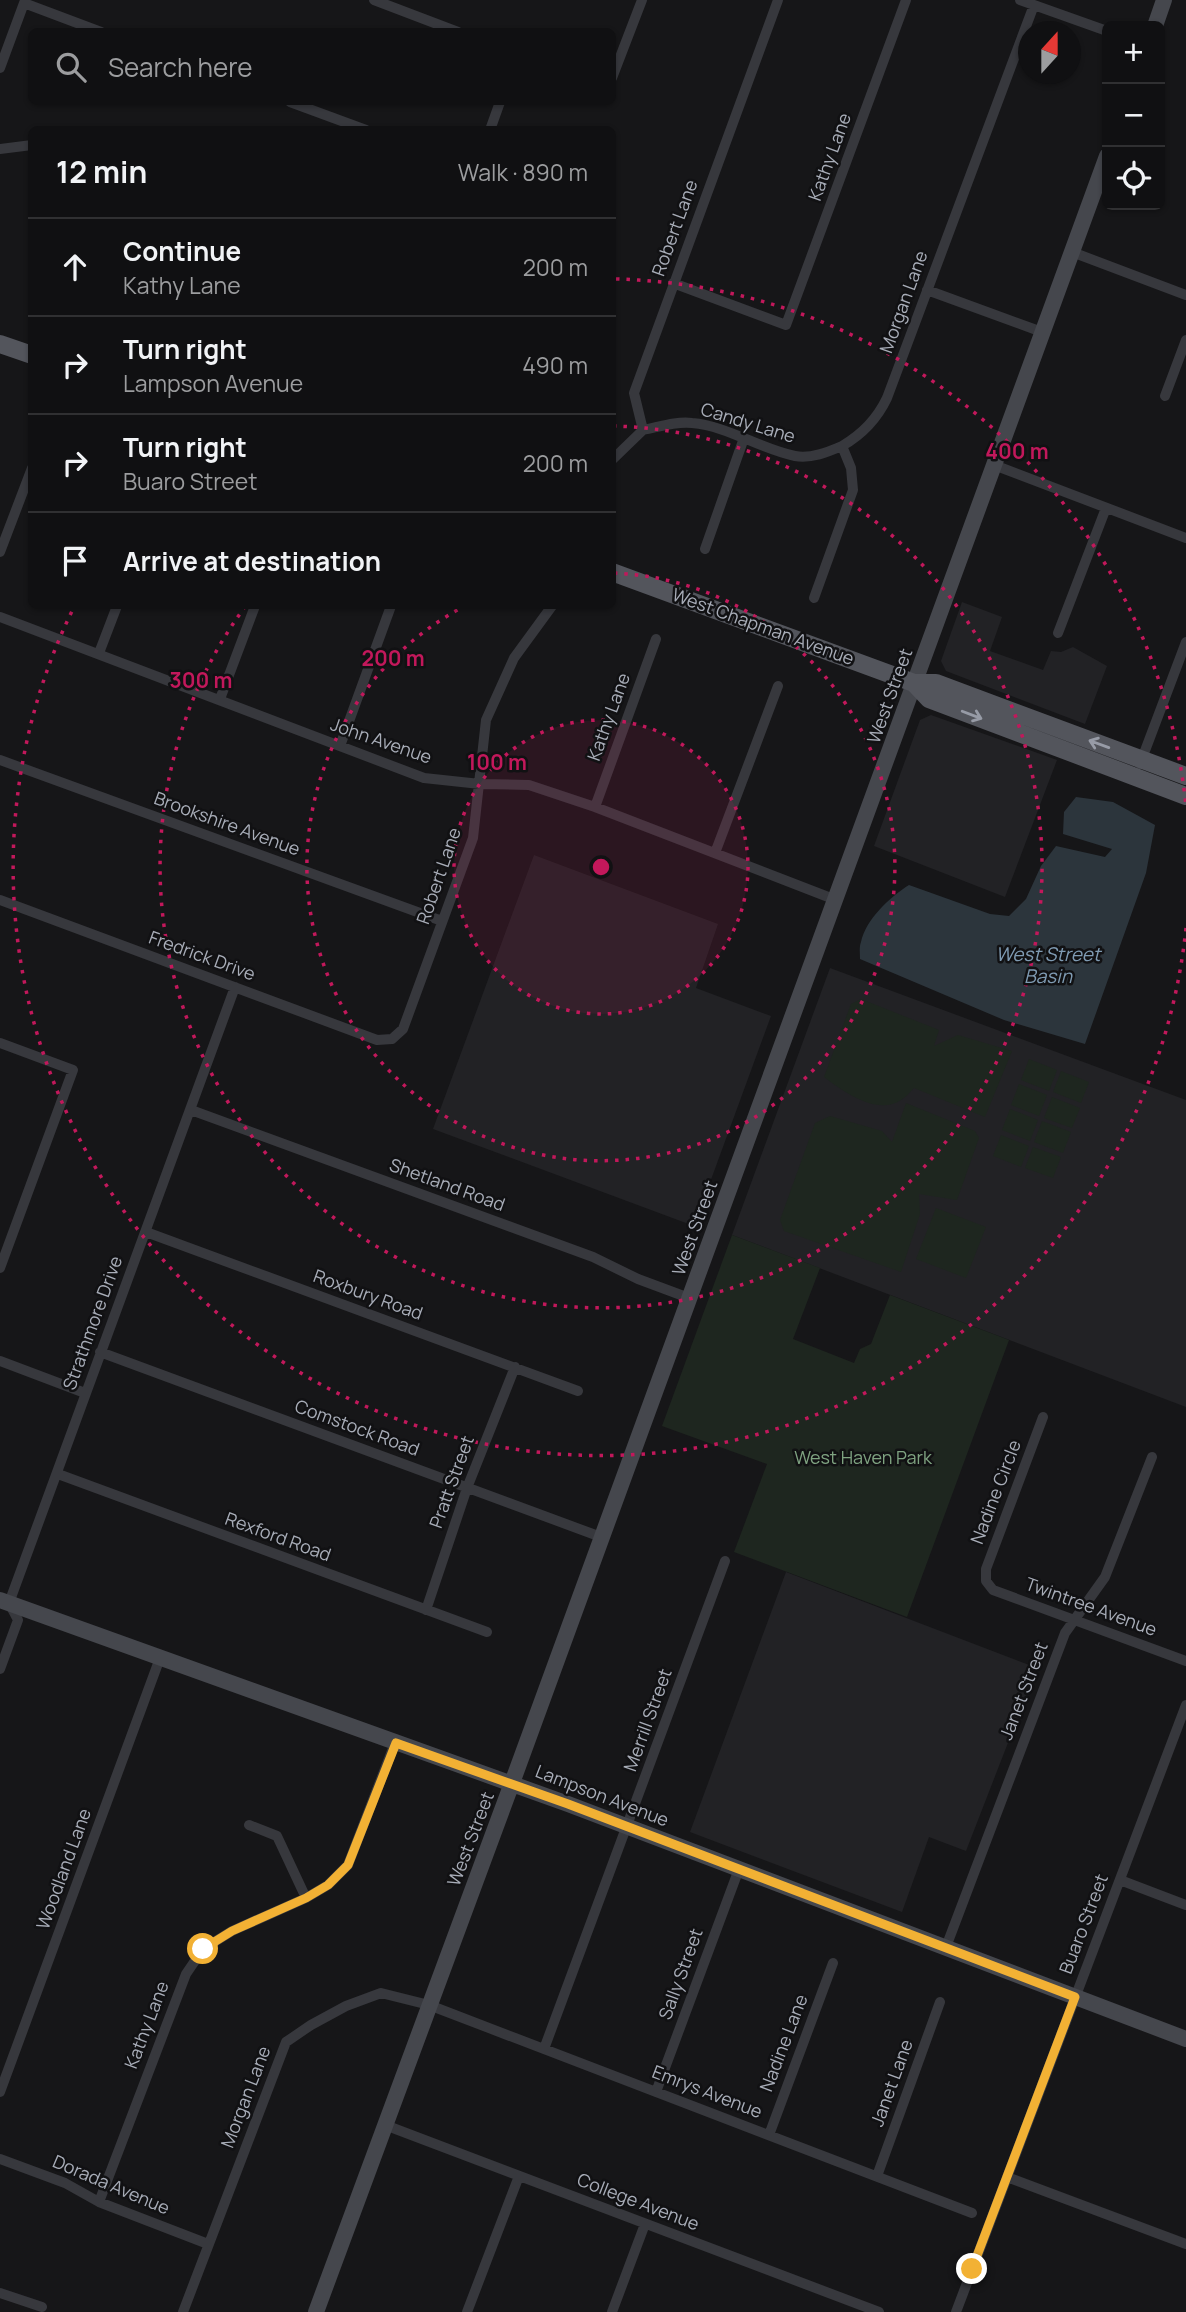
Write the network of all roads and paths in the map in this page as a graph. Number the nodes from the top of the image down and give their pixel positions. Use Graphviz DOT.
graph roads {
  1 [pos="374,0"];
  2 [pos="642,0"];
  3 [pos="778,0"];
  4 [pos="906,0"];
  5 [pos="1020,0"];
  6 [pos="1164,0"];
  7 [pos="1034,5"];
  8 [pos="1157,21"];
  9 [pos="90,28"];
  10 [pos="448,28"];
  11 [pos="1102,29"];
  12 [pos="0,68"];
  13 [pos="616,68"];
  14 [pos="298,105"];
  15 [pos="499,105"];
  16 [pos="355,126"];
  17 [pos="491,126"];
  18 [pos="28,146"];
  19 [pos="0,149"];
  20 [pos="1102,170"];
  21 [pos="1072,251"];
  22 [pos="673,283"];
  23 [pos="927,290"];
  24 [pos="1186,295"];
  25 [pos="1042,332"];
  26 [pos="1186,340"];
  27 [pos="0,344"];
  28 [pos="28,354"];
  29 [pos="1165,396"];
  30 [pos="643,430"];
  31 [pos="744,438"];
  32 [pos="842,446"];
  33 [pos="616,456"];
  34 [pos="994,465"];
  35 [pos="28,478"];
  36 [pos="1107,508"];
  37 [pos="1186,538"];
  38 [pos="705,549"];
  39 [pos="0,552"];
  40 [pos="616,573"];
  41 [pos="814,598"];
  42 [pos="116,609"];
  43 [pos="254,609"];
  44 [pos="390,609"];
  45 [pos="550,609"];
  46 [pos="0,617"];
  47 [pos="1058,633"];
  48 [pos="656,639"];
  49 [pos="1186,642"];
  50 [pos="99,653"];
  51 [pos="914,683"];
  52 [pos="778,686"];
  53 [pos="220,699"];
  54 [pos="340,746"];
  55 [pos="0,760"];
  56 [pos="1139,768"];
  57 [pos="1186,776"];
  58 [pos="480,784"];
  59 [pos="1186,796"];
  60 [pos="595,807"];
  61 [pos="715,853"];
  62 [pos="0,900"];
  63 [pos="836,901"];
  64 [pos="442,922"];
  65 [pos="235,987"];
  66 [pos="392,1038"];
  67 [pos="0,1043"];
  68 [pos="191,1110"];
  69 [pos="146,1231"];
  70 [pos="0,1268"];
  71 [pos="689,1298"];
  72 [pos="100,1352"];
  73 [pos="0,1362"];
  74 [pos="515,1367"];
  75 [pos="578,1391"];
  76 [pos="85,1393"];
  77 [pos="1043,1417"];
  78 [pos="1152,1457"];
  79 [pos="58,1474"];
  80 [pos="467,1488"];
  81 [pos="601,1537"];
  82 [pos="725,1561"];
  83 [pos="986,1581"];
  84 [pos="5,1602"];
  85 [pos="426,1610"];
  86 [pos="1074,1620"];
  87 [pos="487,1632"];
  88 [pos="160,1658"];
  89 [pos="1186,1661"];
  90 [pos="0,1670"];
  91 [pos="1186,1705"];
  92 [pos="396,1743"];
  93 [pos="512,1783"];
  94 [pos="249,1825"];
  95 [pos="627,1826"];
  96 [pos="739,1868"];
  97 [pos="1120,1880"];
  98 [pos="306,1898"];
  99 [pos="1186,1905"];
  100 [pos="946,1947"];
  101 [pos="833,1963"];
  102 [pos="1075,1997"];
  103 [pos="940,2002"];
  104 [pos="429,2005"];
  105 [pos="1186,2039"];
  106 [pos="544,2049"];
  107 [pos="0,2092"];
  108 [pos="656,2092"];
  109 [pos="384,2125"];
  110 [pos="768,2135"];
  111 [pos="0,2159"];
  112 [pos="519,2176"];
  113 [pos="877,2176"];
  114 [pos="1007,2177"];
  115 [pos="99,2202"];
  116 [pos="972,2213"];
  117 [pos="645,2224"];
  118 [pos="208,2244"];
  119 [pos="1186,2245"];
  120 [pos="0,2293"];
  121 [pos="42,2307"];
  122 [pos="183,2312"];
  123 [pos="316,2312"];
  124 [pos="467,2312"];
  125 [pos="612,2312"];
  126 [pos="879,2312"];
  127 [pos="956,2312"];
  1 -- 10 [label="street"];
  2 -- 13 [label="street"];
  3 -- 22 [label="street, Robert Lane"];
  4 -- 22 [label="street, Kathy Lane"];
  5 -- 7 [label="street"];
  6 -- 8 [label="main road"];
  7 -- 11 [label="street"];
  7 -- 23 [label="street, Morgan Lane"];
  9 -- 12 [label="street"];
  14 -- 16 [label="street"];
  15 -- 17 [label="street"];
  18 -- 19 [label="street"];
  20 -- 21 [label="main road, West Street"];
  21 -- 24 [label="street"];
  21 -- 25 [label="main road, West Street"];
  22 -- 30 [label="street, Robert Lane"];
  23 -- 25 [label="street"];
  23 -- 32 [label="street, Morgan Lane"];
  25 -- 34 [label="main road, West Street"];
  26 -- 29 [label="street"];
  27 -- 28 [label="main road"];
  30 -- 31 [label="street, Candy Lane"];
  30 -- 33 [label="street"];
  31 -- 32 [label="street, Candy Lane"];
  31 -- 38 [label="street"];
  32 -- 41 [label="street"];
  34 -- 36 [label="street"];
  34 -- 51 [label="main road, West Street"];
  35 -- 39 [label="street"];
  36 -- 37 [label="street"];
  36 -- 47 [label="street"];
  40 -- 51 [label="main road, West Chapman Avenue"];
  42 -- 50 [label="street"];
  43 -- 53 [label="street"];
  44 -- 54 [label="street"];
  45 -- 58 [label="street, Robert Lane"];
  46 -- 50 [label="street, John Avenue"];
  48 -- 60 [label="street, Kathy Lane"];
  49 -- 56 [label="street"];
  50 -- 53 [label="street, John Avenue"];
  51 -- 56 [label="main road, West Chapman Avenue"];
  51 -- 63 [label="main road, West Street"];
  52 -- 61 [label="street"];
  53 -- 54 [label="street, John Avenue"];
  54 -- 58 [label="street, John Avenue"];
  55 -- 64 [label="street, Brookshire Avenue"];
  56 -- 57 [label="main road, West Chapman Avenue"];
  56 -- 59 [label="main road, West Chapman Avenue"];
  58 -- 60 [label="street, John Avenue"];
  58 -- 64 [label="street, Robert Lane"];
  60 -- 61 [label="street, John Avenue"];
  61 -- 63 [label="street, John Avenue"];
  62 -- 65 [label="street, Fredrick Drive"];
  63 -- 71 [label="main road, West Street"];
  64 -- 66 [label="street, Robert Lane"];
  65 -- 66 [label="street, Fredrick Drive"];
  65 -- 68 [label="street, Strathmore Drive"];
  67 -- 70 [label="street"];
  68 -- 69 [label="street, Strathmore Drive"];
  68 -- 71 [label="street, Shetland Road"];
  69 -- 72 [label="street, Strathmore Drive"];
  69 -- 74 [label="street, Roxbury Road"];
  71 -- 81 [label="main road, West Street"];
  72 -- 76 [label="street, Strathmore Drive"];
  72 -- 80 [label="street, Comstock Road"];
  73 -- 76 [label="street"];
  74 -- 75 [label="street, Roxbury Road"];
  74 -- 80 [label="street, Pratt Street"];
  76 -- 79 [label="street, Strathmore Drive"];
  77 -- 83 [label="street, Nadine Circle"];
  78 -- 86 [label="street, Janet Street"];
  79 -- 84 [label="street, Strathmore Drive"];
  79 -- 85 [label="street, Rexford Road"];
  80 -- 81 [label="street, Comstock Road"];
  80 -- 85 [label="street, Pratt Street"];
  81 -- 93 [label="main road, West Street"];
  82 -- 95 [label="street, Merrill Street"];
  83 -- 86 [label="street, Twintree Avenue"];
  84 -- 88 [label="main road, Lampson Avenue"];
  84 -- 90 [label="street, Strathmore Drive"];
  85 -- 87 [label="street, Rexford Road"];
  86 -- 89 [label="street, Twintree Avenue"];
  86 -- 100 [label="street, Janet Street"];
  88 -- 92 [label="main road, Lampson Avenue"];
  88 -- 107 [label="street, Woodland Lane"];
  91 -- 97 [label="street, Buaro Street"];
  92 -- 93 [label="main road, Lampson Avenue"];
  92 -- 98 [label="street, Kathy Lane"];
  93 -- 95 [label="main road, Lampson Avenue"];
  93 -- 104 [label="main road, West Street"];
  94 -- 98 [label="street"];
  95 -- 96 [label="main road, Lampson Avenue"];
  95 -- 106 [label="street, Merrill Street"];
  96 -- 100 [label="main road, Lampson Avenue"];
  96 -- 108 [label="street, Sally Street"];
  97 -- 99 [label="street"];
  97 -- 102 [label="street, Buaro Street"];
  98 -- 115 [label="street, Kathy Lane"];
  100 -- 102 [label="main road, Lampson Avenue"];
  101 -- 110 [label="street, Nadine Lane"];
  102 -- 105 [label="main road, Lampson Avenue"];
  102 -- 114 [label="street, Buaro Street"];
  103 -- 113 [label="street, Janet Lane"];
  104 -- 106 [label="street, Emrys Avenue"];
  104 -- 109 [label="main road, West Street"];
  104 -- 118 [label="street, Morgan Lane"];
  106 -- 108 [label="street, Emrys Avenue"];
  108 -- 110 [label="street, Emrys Avenue"];
  109 -- 112 [label="street, College Avenue"];
  109 -- 123 [label="main road, West Street"];
  110 -- 113 [label="street, Emrys Avenue"];
  111 -- 115 [label="street, Dorada Avenue"];
  112 -- 117 [label="street, College Avenue"];
  112 -- 124 [label="street"];
  113 -- 116 [label="street, Emrys Avenue"];
  114 -- 119 [label="street"];
  114 -- 127 [label="street, Buaro Street"];
  115 -- 118 [label="street, Dorada Avenue"];
  117 -- 125 [label="street"];
  117 -- 126 [label="street, College Avenue"];
  118 -- 122 [label="street, Morgan Lane"];
  120 -- 121 [label="street"];
}
